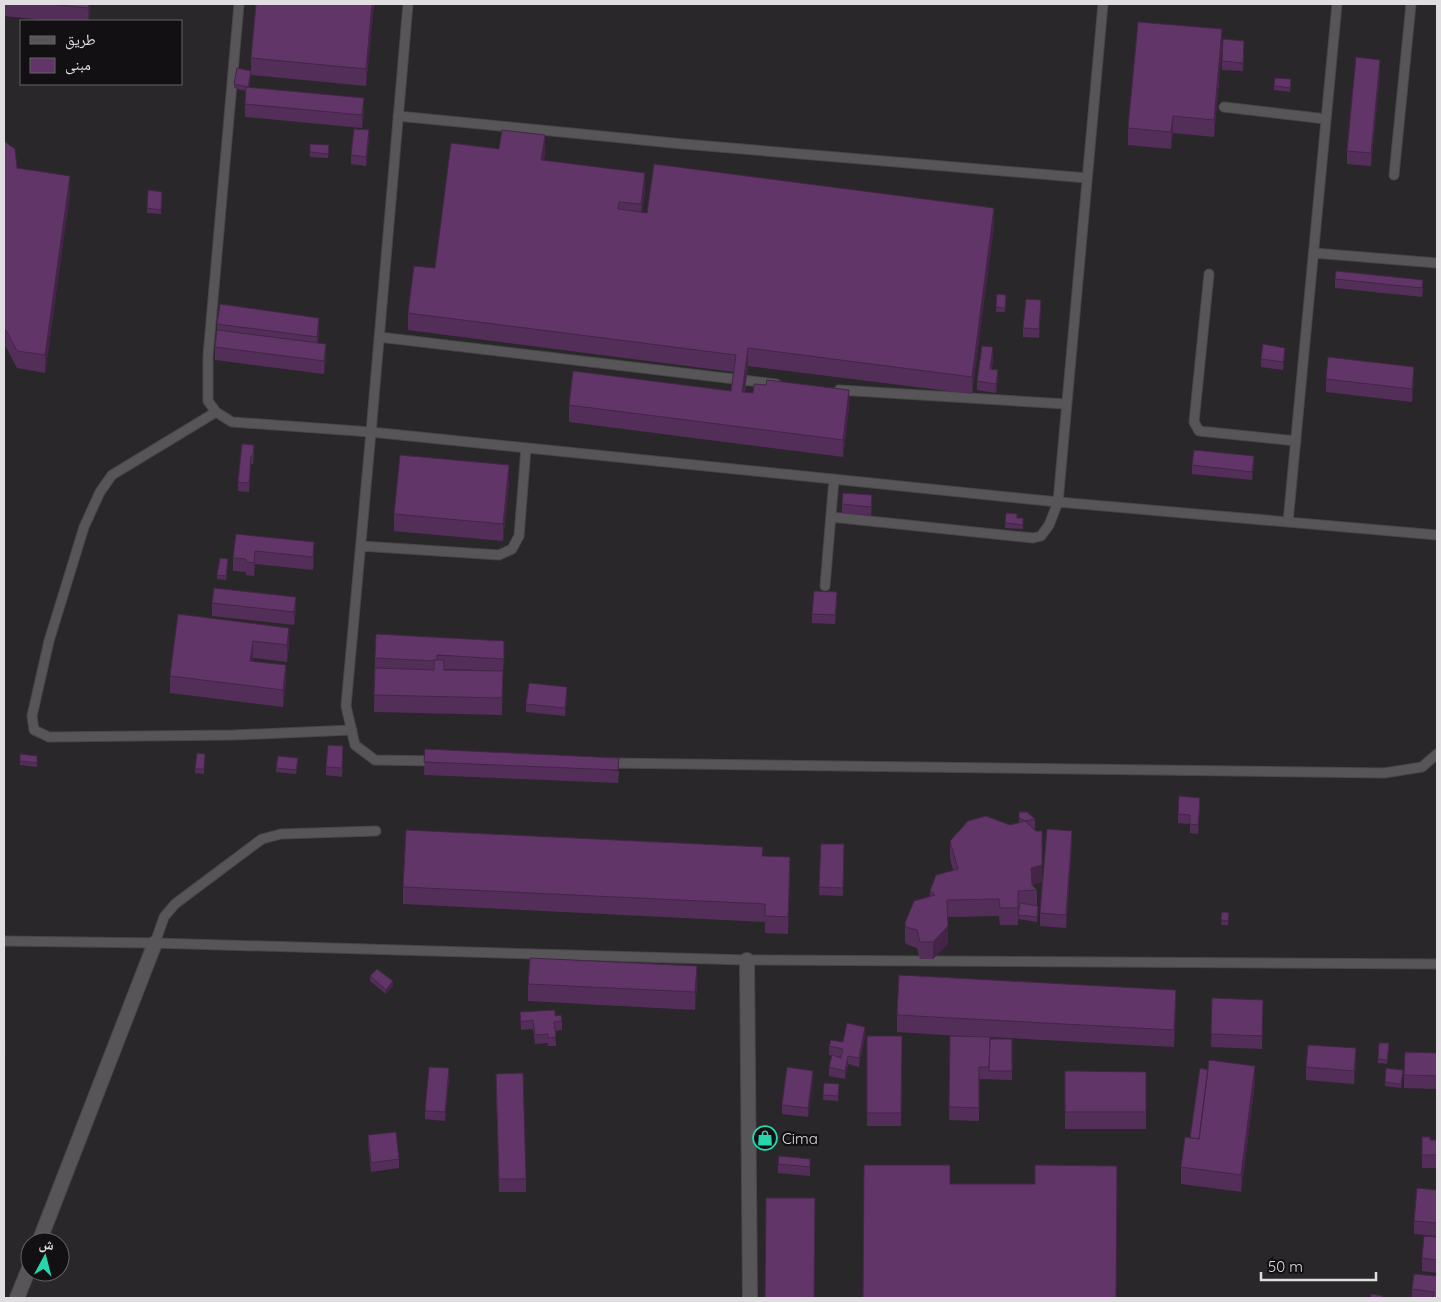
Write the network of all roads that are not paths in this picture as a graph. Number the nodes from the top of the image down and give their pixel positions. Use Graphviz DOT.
graph roads {
  1 [pos="239,4"];
  2 [pos="408,4"];
  3 [pos="1103,4"];
  4 [pos="1337,4"];
  5 [pos="1410,4"];
  6 [pos="1224,108"];
  7 [pos="398,116"];
  8 [pos="1326,119"];
  9 [pos="1394,176"];
  10 [pos="1087,178"];
  11 [pos="1314,253"];
  12 [pos="1437,263"];
  13 [pos="1209,274"];
  14 [pos="380,337"];
  15 [pos="781,385"];
  16 [pos="830,389"];
  17 [pos="1066,404"];
  18 [pos="216,412"];
  19 [pos="371,432"];
  20 [pos="1296,441"];
  21 [pos="526,448"];
  22 [pos="834,479"];
  23 [pos="1058,502"];
  24 [pos="831,517"];
  25 [pos="1288,522"];
  26 [pos="1437,535"];
  27 [pos="361,546"];
  28 [pos="825,586"];
  29 [pos="352,730"];
  30 [pos="1437,754"];
  31 [pos="444,761"];
  32 [pos="594,763"];
  33 [pos="376,831"];
  34 [pos="4,941"];
  35 [pos="155,943"];
  36 [pos="747,960"];
  37 [pos="1437,964"];
  38 [pos="43,1232"];
  39 [pos="24,1282"];
  40 [pos="18,1298"];
  41 [pos="750,1298"];
  1 -- 18 [label="lane"];
  2 -- 7 [label="lane"];
  3 -- 10 [label="lane"];
  4 -- 8 [label="lane"];
  5 -- 9 [label="lane"];
  6 -- 8 [label="lane"];
  7 -- 10 [label="lane"];
  7 -- 14 [label="lane"];
  8 -- 11 [label="lane"];
  10 -- 17 [label="lane"];
  11 -- 12 [label="lane"];
  11 -- 20 [label="lane"];
  13 -- 20 [label="lane"];
  14 -- 15 [label="lane"];
  14 -- 19 [label="lane"];
  16 -- 17 [label="lane"];
  17 -- 23 [label="lane"];
  18 -- 19 [label="lane"];
  18 -- 29 [label="lane"];
  19 -- 21 [label="lane"];
  19 -- 27 [label="lane"];
  20 -- 25 [label="lane"];
  21 -- 22 [label="lane"];
  21 -- 27 [label="lane"];
  22 -- 23 [label="lane"];
  22 -- 24 [label="lane"];
  23 -- 24 [label="lane"];
  23 -- 25 [label="lane"];
  24 -- 28 [label="lane"];
  25 -- 26 [label="lane"];
  27 -- 29 [label="lane"];
  29 -- 31 [label="lane"];
  30 -- 32 [label="lane"];
  33 -- 35 [label="lane"];
  34 -- 35 [label="lane"];
  35 -- 36 [label="lane"];
  35 -- 38 [label="street"];
  36 -- 37 [label="lane"];
  36 -- 41 [label="street"];
  39 -- 40 [label="street"];
}
